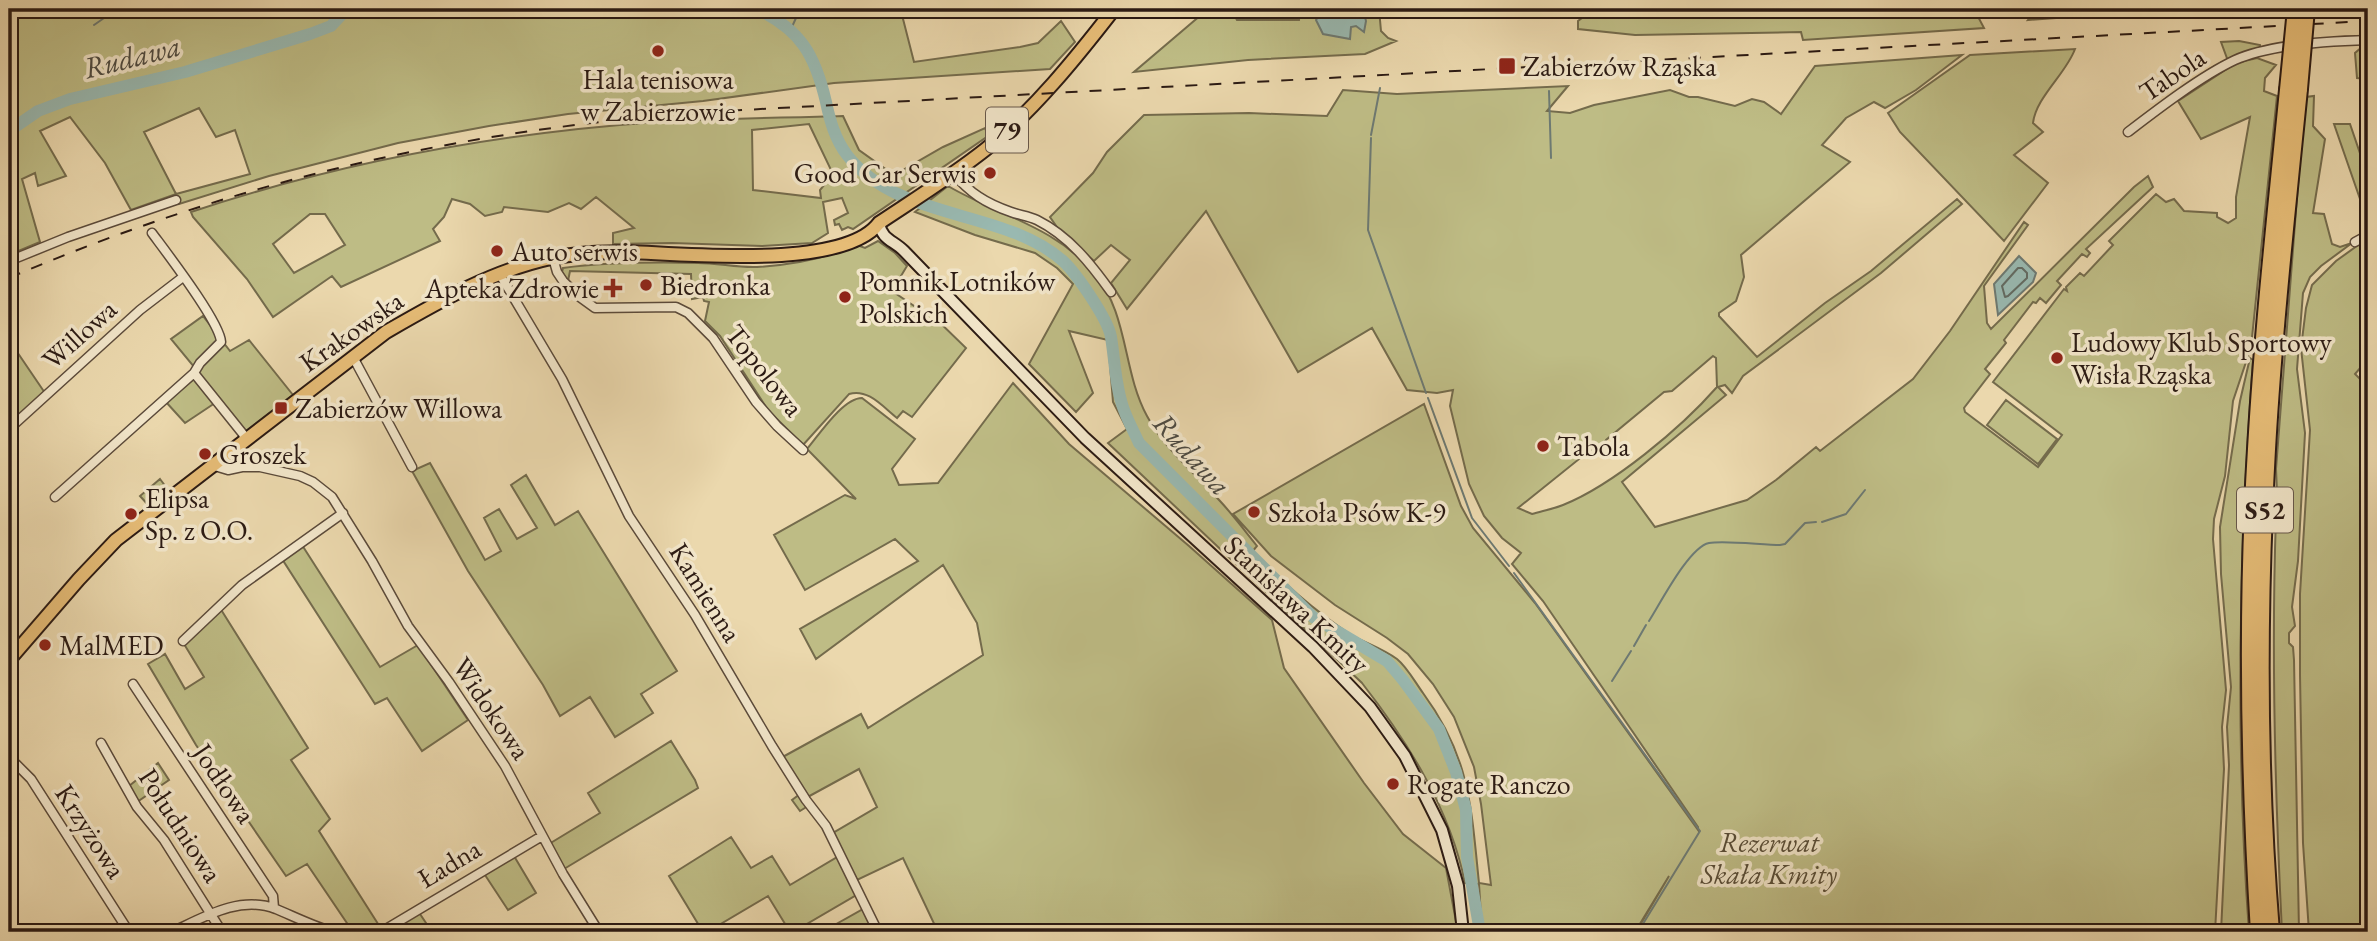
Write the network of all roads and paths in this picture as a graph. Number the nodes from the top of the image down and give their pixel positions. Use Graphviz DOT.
graph roads {
  1 [pos="1114,9"];
  2 [pos="2294,9"];
  3 [pos="2307,9"];
  4 [pos="2368,40"];
  5 [pos="2293,89"];
  6 [pos="2128,132"];
  7 [pos="953,173"];
  8 [pos="176,200"];
  9 [pos="879,223"];
  10 [pos="152,233"];
  11 [pos="2368,235"];
  12 [pos="2355,242"];
  13 [pos="554,258"];
  14 [pos="9,261"];
  15 [pos="499,274"];
  16 [pos="183,277"];
  17 [pos="1111,292"];
  18 [pos="353,357"];
  19 [pos="194,373"];
  20 [pos="9,429"];
  21 [pos="245,440"];
  22 [pos="803,450"];
  23 [pos="215,464"];
  24 [pos="412,467"];
  25 [pos="55,497"];
  26 [pos="343,513"];
  27 [pos="183,641"];
  28 [pos="9,660"];
  29 [pos="133,684"];
  30 [pos="101,743"];
  31 [pos="11,762"];
  32 [pos="542,836"];
  33 [pos="274,908"];
  34 [pos="211,914"];
  35 [pos="129,932"];
  36 [pos="172,932"];
  37 [pos="222,932"];
  38 [pos="332,932"];
  39 [pos="381,932"];
  40 [pos="599,932"];
  41 [pos="878,932"];
  42 [pos="1463,932"];
  43 [pos="2258,932"];
  44 [pos="2272,932"];
  1 -- 7 [label="main road, Krakowska / 79"];
  2 -- 5 [label="highway, S52, bridge"];
  3 -- 5 [label="highway, S52, bridge"];
  4 -- 6 [label="street, Tabola"];
  5 -- 43 [label="highway, S52"];
  5 -- 44 [label="highway, S52"];
  7 -- 9 [label="main road, Krakowska / 79"];
  7 -- 17 [label="street"];
  8 -- 14 [label="street"];
  9 -- 13 [label="main road, Krakowska / 79"];
  9 -- 42 [label="main road, Stanisława Kmity"];
  10 -- 16 [label="street"];
  11 -- 12 [label="street"];
  13 -- 15 [label="main road, Krakowska / 79"];
  13 -- 22 [label="street, Topolowa"];
  15 -- 18 [label="main road, Krakowska / 79"];
  15 -- 41 [label="street, Kamienna"];
  16 -- 19 [label="street"];
  16 -- 20 [label="street, Willowa"];
  18 -- 21 [label="main road, Krakowska / 79"];
  18 -- 24 [label="street"];
  19 -- 21 [label="street"];
  19 -- 25 [label="street"];
  21 -- 23 [label="main road, Krakowska / 79"];
  23 -- 26 [label="street, Widokowa"];
  23 -- 28 [label="main road, Krakowska / 79"];
  26 -- 27 [label="street"];
  26 -- 32 [label="street, Widokowa"];
  29 -- 33 [label="street, Jodłowa"];
  30 -- 34 [label="street, Południowa"];
  31 -- 35 [label="street, Krzyżowa"];
  32 -- 39 [label="street, Ładna"];
  32 -- 40 [label="street, Widokowa"];
  33 -- 34 [label="street"];
  33 -- 38 [label="street"];
  34 -- 36 [label="street"];
  34 -- 37 [label="street, Południowa"];
}
